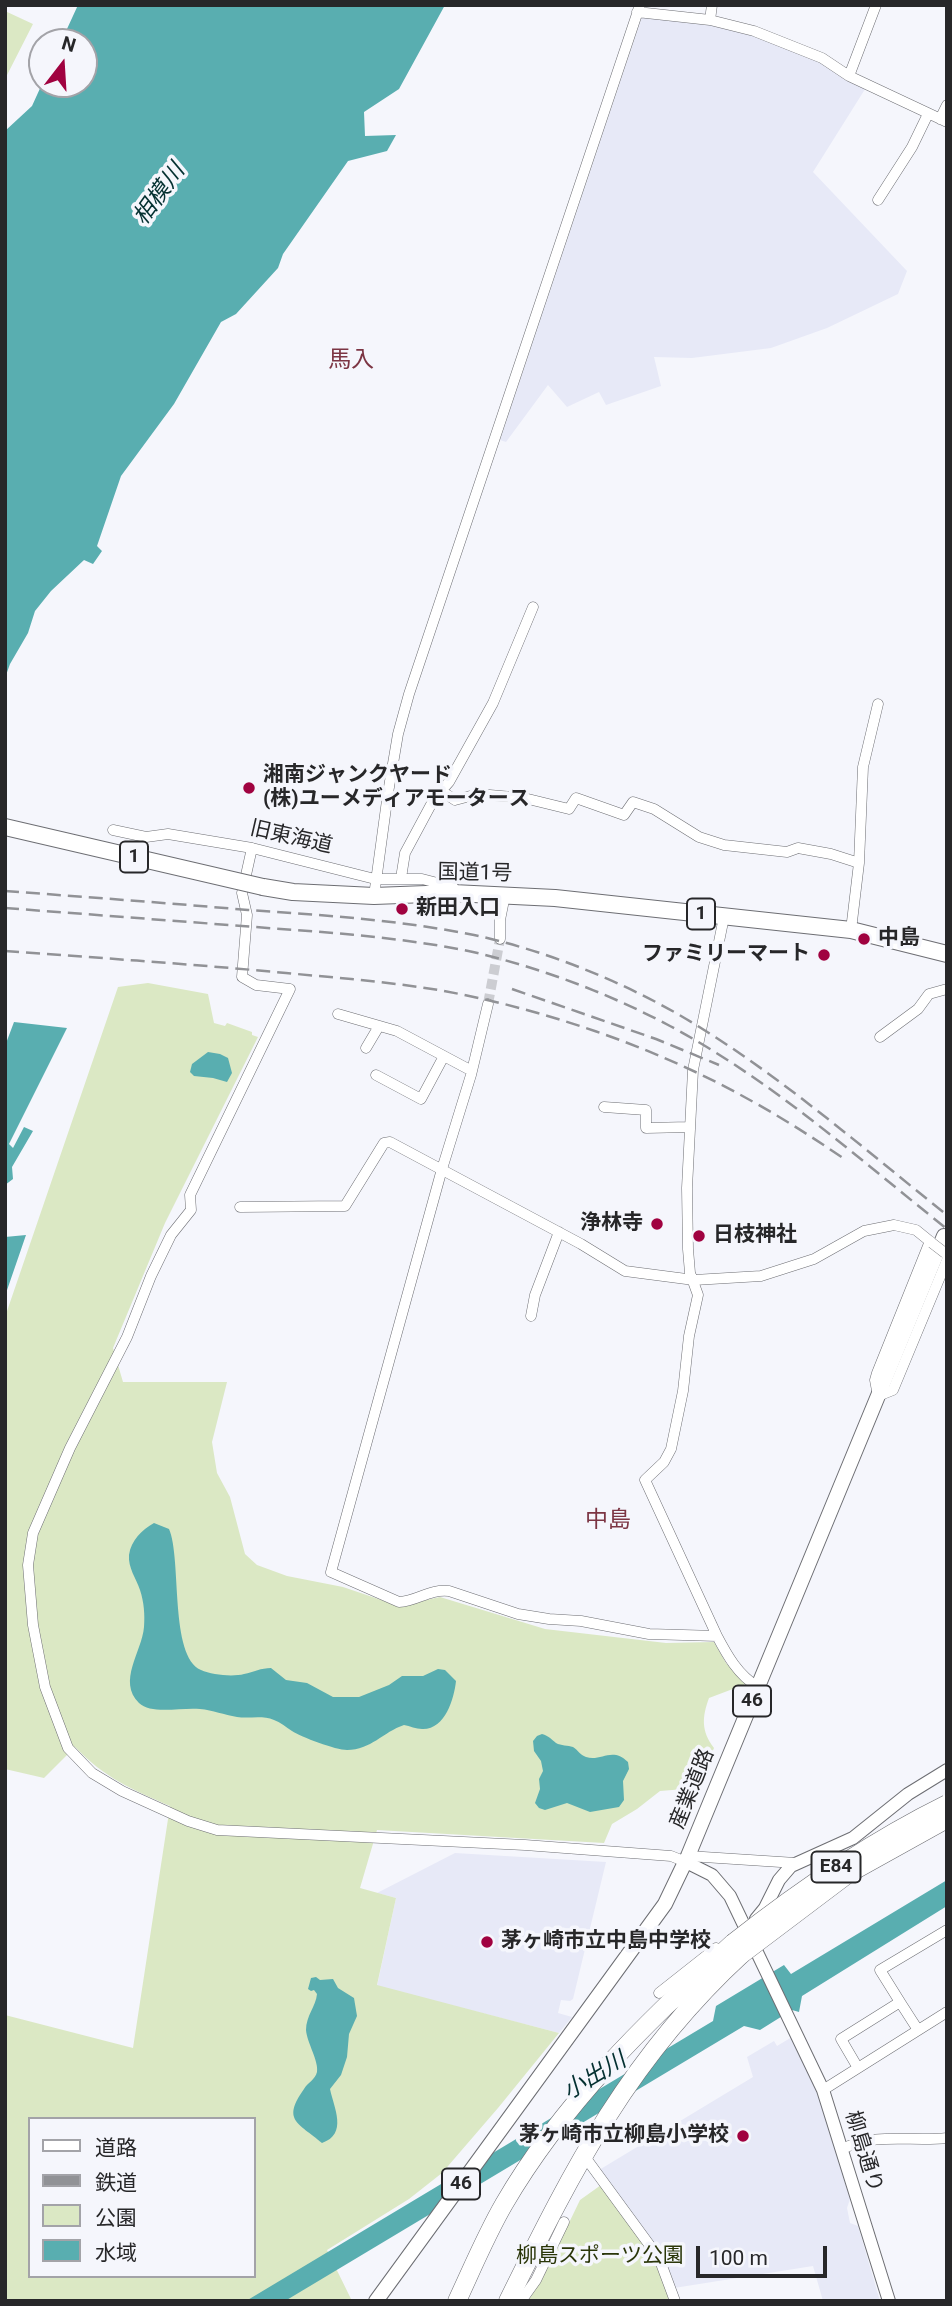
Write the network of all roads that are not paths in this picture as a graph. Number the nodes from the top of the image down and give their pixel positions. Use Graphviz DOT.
graph roads {
  1 [pos="712,5"];
  2 [pos="876,5"];
  3 [pos="638,9"];
  4 [pos="710,20"];
  5 [pos="849,76"];
  6 [pos="947,105"];
  7 [pos="928,114"];
  8 [pos="944,121"];
  9 [pos="878,200"];
  10 [pos="533,607"];
  11 [pos="878,705"];
  12 [pos="440,790"];
  13 [pos="5,827"];
  14 [pos="113,830"];
  15 [pos="252,848"];
  16 [pos="859,863"];
  17 [pos="401,878"];
  18 [pos="374,888"];
  19 [pos="453,893"];
  20 [pos="505,895"];
  21 [pos="724,916"];
  22 [pos="851,930"];
  23 [pos="500,939"];
  24 [pos="947,954"];
  25 [pos="947,989"];
  26 [pos="488,1004"];
  27 [pos="338,1014"];
  28 [pos="379,1026"];
  29 [pos="880,1037"];
  30 [pos="366,1048"];
  31 [pos="444,1056"];
  32 [pos="472,1071"];
  33 [pos="376,1075"];
  34 [pos="604,1107"];
  35 [pos="689,1127"];
  36 [pos="442,1169"];
  37 [pos="240,1208"];
  38 [pos="559,1232"];
  39 [pos="935,1240"];
  40 [pos="946,1256"];
  41 [pos="694,1280"];
  42 [pos="531,1317"];
  43 [pos="878,1396"];
  44 [pos="717,1636"];
  45 [pos="758,1686"];
  46 [pos="947,1770"];
  47 [pos="947,1804"];
  48 [pos="947,1819"];
  49 [pos="687,1859"];
  50 [pos="796,1863"];
  51 [pos="746,1927"];
  52 [pos="947,1930"];
  53 [pos="737,1949"];
  54 [pos="659,1993"];
  55 [pos="900,2002"];
  56 [pos="947,2012"];
  57 [pos="918,2030"];
  58 [pos="858,2068"];
  59 [pos="823,2090"];
  60 [pos="947,2138"];
  61 [pos="842,2149"];
  62 [pos="588,2161"];
  63 [pos="564,2222"];
  64 [pos="376,2301"];
  65 [pos="457,2301"];
  66 [pos="508,2301"];
  67 [pos="521,2301"];
  68 [pos="675,2301"];
  69 [pos="888,2301"];
  1 -- 4 [label="street"];
  2 -- 5 [label="street"];
  3 -- 4 [label="street"];
  3 -- 18 [label="street"];
  4 -- 5 [label="street"];
  5 -- 7 [label="street"];
  6 -- 8 [label="street"];
  7 -- 8 [label="street"];
  7 -- 9 [label="street"];
  10 -- 12 [label="street"];
  11 -- 16 [label="street"];
  12 -- 16 [label="street"];
  12 -- 17 [label="street"];
  13 -- 18 [label="highway, 国道1号 / 1, bridge"];
  14 -- 15 [label="street, 旧東海道"];
  15 -- 18 [label="street, 旧東海道"];
  15 -- 49 [label="street"];
  16 -- 22 [label="street"];
  17 -- 18 [label="street, 旧東海道"];
  17 -- 19 [label="street, 旧東海道"];
  18 -- 19 [label="highway, 国道1号 / 1"];
  19 -- 20 [label="highway, 国道1号 / 1"];
  20 -- 21 [label="highway, 国道1号 / 1"];
  20 -- 23 [label="street"];
  21 -- 22 [label="highway, 国道1号 / 1"];
  21 -- 35 [label="street"];
  22 -- 24 [label="highway, 国道1号 / 1"];
  25 -- 29 [label="street"];
  26 -- 32 [label="street"];
  27 -- 28 [label="street"];
  28 -- 30 [label="street"];
  28 -- 31 [label="street"];
  31 -- 32 [label="street"];
  31 -- 33 [label="street"];
  32 -- 36 [label="street"];
  34 -- 35 [label="street"];
  35 -- 41 [label="street"];
  36 -- 37 [label="street"];
  36 -- 38 [label="street"];
  36 -- 44 [label="street"];
  38 -- 41 [label="street"];
  38 -- 42 [label="street"];
  39 -- 40 [label="street, bridge"];
  39 -- 41 [label="street"];
  39 -- 43 [label="main road, 産業道路 / 46"];
  40 -- 43 [label="street"];
  41 -- 44 [label="street"];
  43 -- 45 [label="main road, 産業道路 / 46"];
  44 -- 45 [label="street"];
  45 -- 49 [label="main road, 産業道路 / 46"];
  46 -- 50 [label="street"];
  47 -- 53 [label="highway, E84, bridge"];
  48 -- 53 [label="highway, E84, bridge"];
  49 -- 50 [label="street"];
  49 -- 51 [label="street"];
  49 -- 64 [label="main road, 産業道路 / 46"];
  50 -- 51 [label="street"];
  51 -- 54 [label="street"];
  51 -- 59 [label="street, 柳島通り"];
  52 -- 55 [label="street"];
  53 -- 65 [label="highway, E84"];
  53 -- 66 [label="highway, E84"];
  55 -- 57 [label="street"];
  55 -- 58 [label="street"];
  56 -- 57 [label="street"];
  57 -- 58 [label="street"];
  58 -- 59 [label="street"];
  59 -- 61 [label="street, 柳島通り"];
  60 -- 61 [label="street"];
  61 -- 69 [label="street, 柳島通り"];
  62 -- 68 [label="street"];
  63 -- 67 [label="street"];
}
